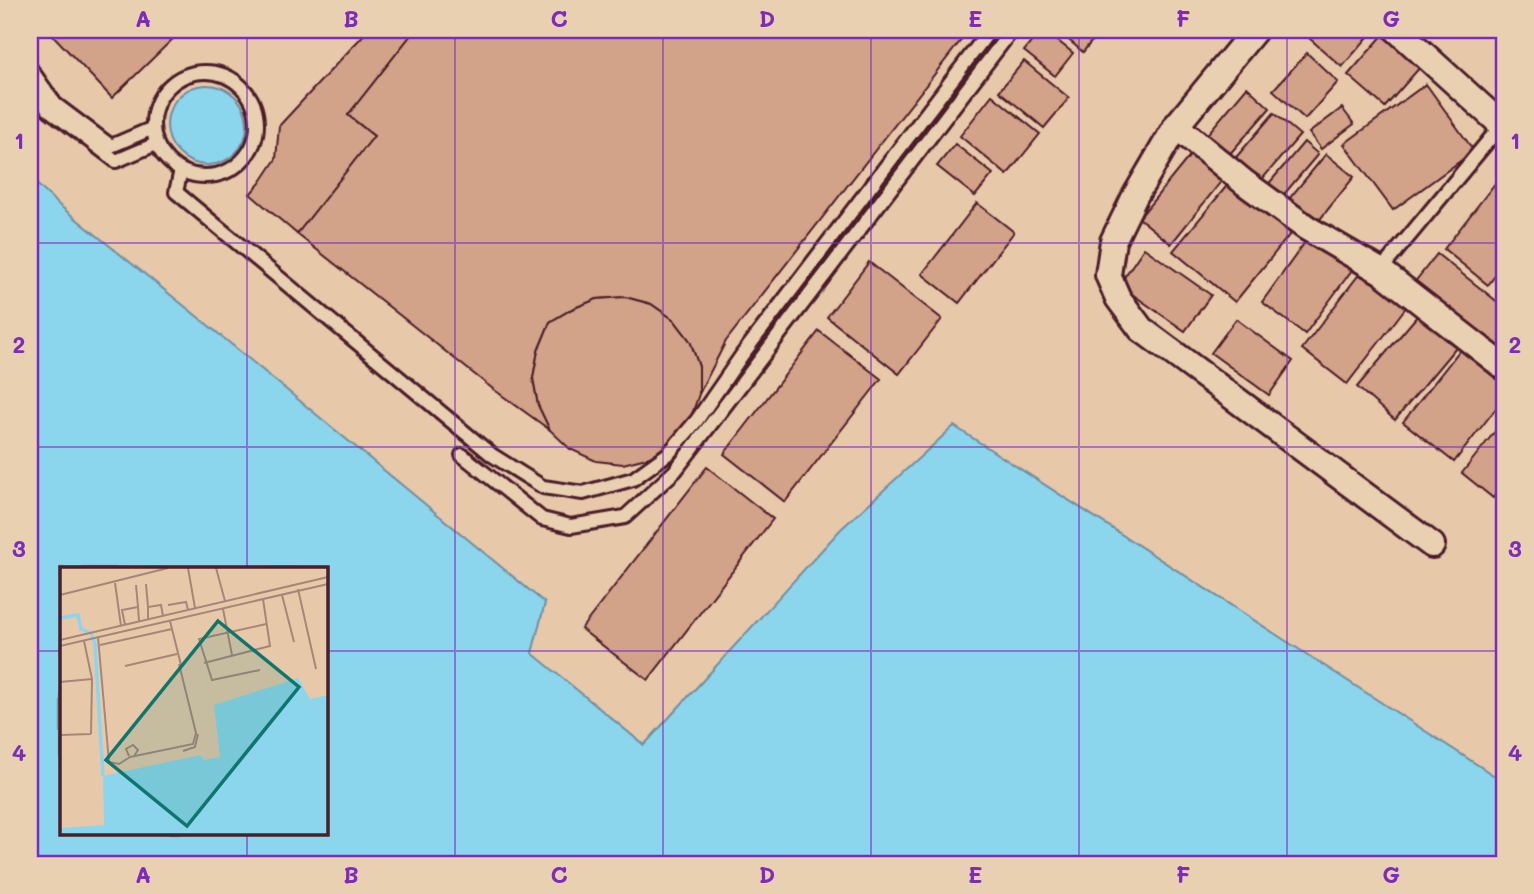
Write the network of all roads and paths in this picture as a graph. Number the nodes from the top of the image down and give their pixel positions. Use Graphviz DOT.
graph roads {
  1 [pos="989,30"];
  2 [pos="1012,30"];
  3 [pos="1255,30"];
  4 [pos="1397,30"];
  5 [pos="30,68"];
  6 [pos="30,84"];
  7 [pos="1503,124"];
  8 [pos="1176,126"];
  9 [pos="153,128"];
  10 [pos="156,144"];
  11 [pos="181,170"];
  12 [pos="1380,271"];
  13 [pos="1504,367"];
  14 [pos="462,455"];
  15 [pos="1432,545"];
  1 -- 11 [label="lane"];
  2 -- 14 [label="lane"];
  3 -- 8 [label="street"];
  4 -- 7 [label="street"];
  5 -- 9 [label="lane"];
  6 -- 10 [label="lane"];
  7 -- 12 [label="lane"];
  8 -- 12 [label="street"];
  8 -- 15 [label="street"];
  9 -- 10 [label="lane"];
  9 -- 11 [label="lane"];
  10 -- 11 [label="lane"];
  12 -- 13 [label="street"];
}
